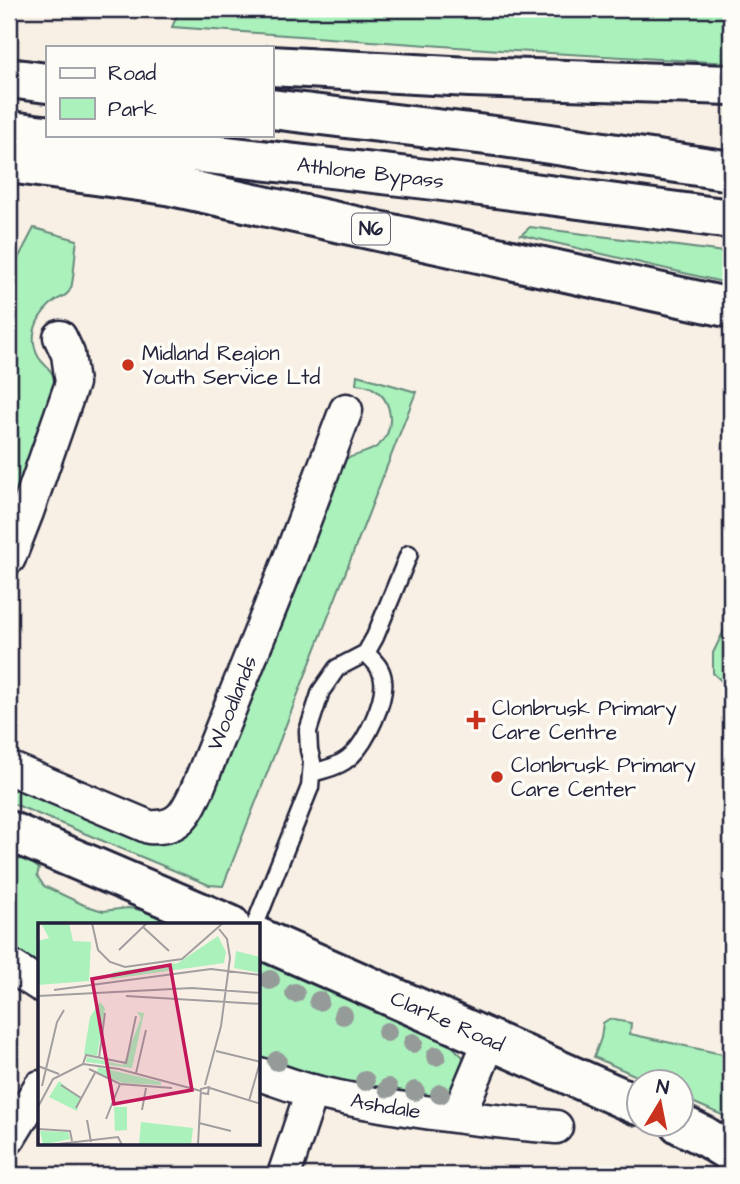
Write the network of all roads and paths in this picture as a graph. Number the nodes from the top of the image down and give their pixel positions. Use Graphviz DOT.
graph roads {
  1 [pos="9,54"];
  2 [pos="46,56"];
  3 [pos="273,66"];
  4 [pos="9,78"];
  5 [pos="46,83"];
  6 [pos="731,85"];
  7 [pos="273,109"];
  8 [pos="9,131"];
  9 [pos="46,135"];
  10 [pos="52,136"];
  11 [pos="9,163"];
  12 [pos="731,171"];
  13 [pos="731,219"];
  14 [pos="731,308"];
  15 [pos="60,337"];
  16 [pos="346,410"];
  17 [pos="409,554"];
  18 [pos="9,558"];
  19 [pos="366,653"];
  20 [pos="9,768"];
  21 [pos="312,773"];
  22 [pos="9,831"];
  23 [pos="225,923"];
  24 [pos="256,923"];
  25 [pos="261,939"];
  26 [pos="9,965"];
  27 [pos="38,984"];
  28 [pos="490,1040"];
  29 [pos="261,1075"];
  30 [pos="38,1090"];
  31 [pos="312,1091"];
  32 [pos="624,1098"];
  33 [pos="460,1116"];
  34 [pos="555,1127"];
  35 [pos="9,1138"];
  36 [pos="284,1175"];
  1 -- 2 [label="main road"];
  3 -- 6 [label="main road"];
  4 -- 5 [label="main road"];
  7 -- 12 [label="main road"];
  8 -- 9 [label="main road, Athlone Bypass"];
  10 -- 13 [label="main road, Athlone Bypass"];
  11 -- 14 [label="main road, N6"];
  15 -- 18 [label="street"];
  16 -- 20 [label="street, Woodlands"];
  17 -- 19 [label="lane"];
  19 -- 21 [label="lane"];
  19 -- 21 [label="lane"];
  21 -- 24 [label="lane"];
  22 -- 23 [label="main road"];
  25 -- 28 [label="main road, Clarke Road"];
  26 -- 27 [label="street"];
  28 -- 32 [label="main road, Clarke Road"];
  28 -- 33 [label="street"];
  29 -- 31 [label="street, Ashdale"];
  30 -- 35 [label="street"];
  31 -- 33 [label="street, Ashdale"];
  31 -- 36 [label="street"];
  33 -- 34 [label="street, Ashdale"];
}
